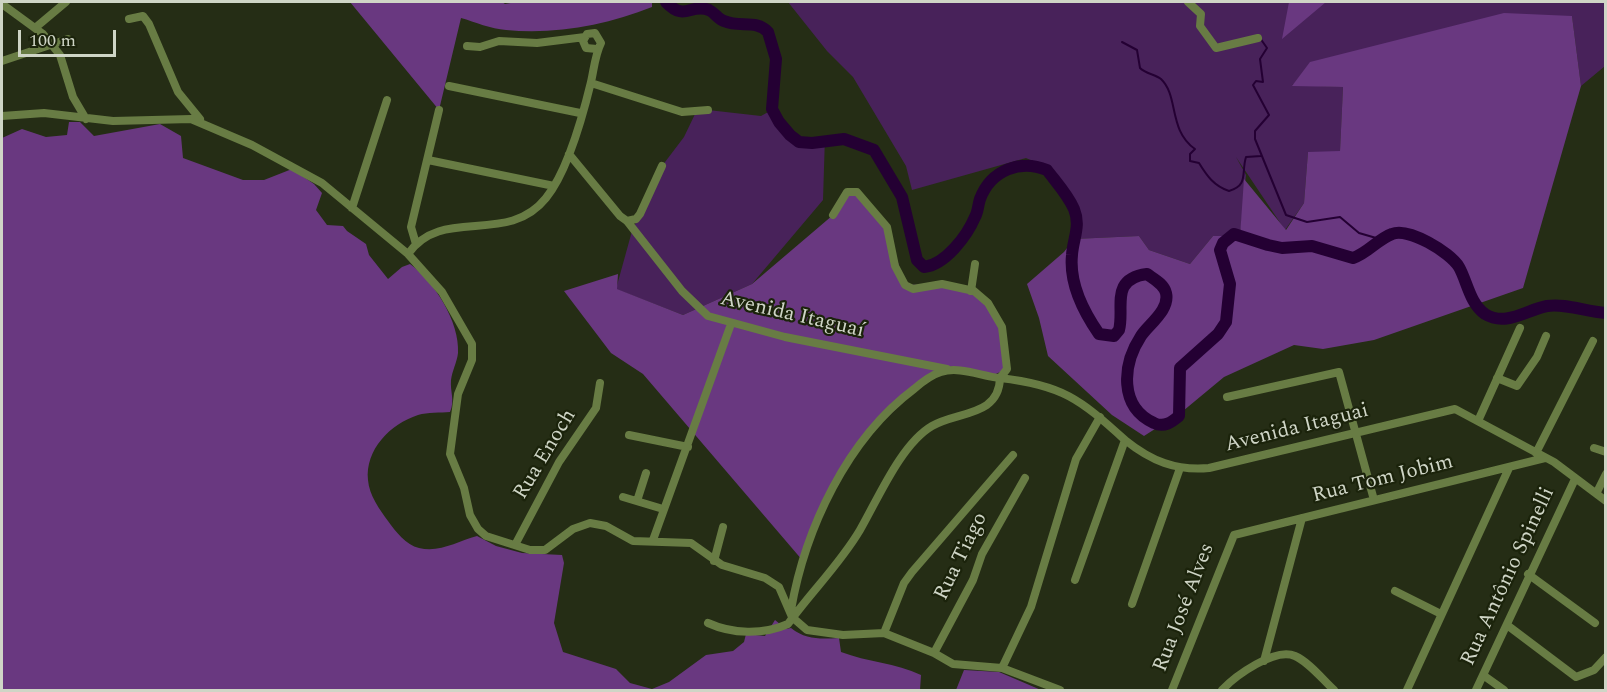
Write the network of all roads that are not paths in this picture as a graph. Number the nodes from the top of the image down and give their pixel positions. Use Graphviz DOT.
graph roads {
  1 [pos="66,2"];
  2 [pos="1188,2"];
  3 [pos="2,4"];
  4 [pos="129,19"];
  5 [pos="35,28"];
  6 [pos="585,37"];
  7 [pos="1258,38"];
  8 [pos="68,39"];
  9 [pos="51,43"];
  10 [pos="467,46"];
  11 [pos="597,49"];
  12 [pos="2,61"];
  13 [pos="591,83"];
  14 [pos="449,86"];
  15 [pos="387,100"];
  16 [pos="439,110"];
  17 [pos="708,110"];
  18 [pos="580,113"];
  19 [pos="2,116"];
  20 [pos="86,119"];
  21 [pos="207,126"];
  22 [pos="568,154"];
  23 [pos="428,160"];
  24 [pos="662,166"];
  25 [pos="554,186"];
  26 [pos="352,208"];
  27 [pos="833,215"];
  28 [pos="627,221"];
  29 [pos="416,244"];
  30 [pos="408,254"];
  31 [pos="975,264"];
  32 [pos="971,291"];
  33 [pos="731,324"];
  34 [pos="1521,328"];
  35 [pos="1546,336"];
  36 [pos="1593,341"];
  37 [pos="954,370"];
  38 [pos="1000,378"];
  39 [pos="1497,378"];
  40 [pos="600,382"];
  41 [pos="1227,398"];
  42 [pos="1100,417"];
  43 [pos="1478,421"];
  44 [pos="1356,433"];
  45 [pos="629,435"];
  46 [pos="1125,440"];
  47 [pos="688,447"];
  48 [pos="1594,448"];
  49 [pos="1605,452"];
  50 [pos="1536,453"];
  51 [pos="1013,455"];
  52 [pos="1545,458"];
  53 [pos="1180,468"];
  54 [pos="1509,468"];
  55 [pos="646,473"];
  56 [pos="1605,474"];
  57 [pos="1024,478"];
  58 [pos="1575,479"];
  59 [pos="1597,492"];
  60 [pos="623,497"];
  61 [pos="1374,500"];
  62 [pos="637,501"];
  63 [pos="1605,501"];
  64 [pos="663,509"];
  65 [pos="1302,518"];
  66 [pos="723,527"];
  67 [pos="1231,538"];
  68 [pos="653,540"];
  69 [pos="515,544"];
  70 [pos="714,561"];
  71 [pos="1528,574"];
  72 [pos="1075,580"];
  73 [pos="1395,591"];
  74 [pos="1132,604"];
  75 [pos="792,614"];
  76 [pos="1441,614"];
  77 [pos="708,623"];
  78 [pos="1595,623"];
  79 [pos="1507,625"];
  80 [pos="884,633"];
  81 [pos="934,652"];
  82 [pos="1605,657"];
  83 [pos="1264,661"];
  84 [pos="1002,668"];
  85 [pos="1482,675"];
  86 [pos="1060,690"];
  87 [pos="1172,690"];
  88 [pos="1221,690"];
  89 [pos="1334,690"];
  90 [pos="1407,690"];
  91 [pos="1476,690"];
  92 [pos="1504,690"];
  1 -- 5 [label="street"];
  2 -- 7 [label="street"];
  3 -- 5 [label="street"];
  4 -- 21 [label="street"];
  5 -- 9 [label="street"];
  6 -- 10 [label="street"];
  6 -- 11 [label="street"];
  6 -- 11 [label="street"];
  8 -- 9 [label="street"];
  9 -- 12 [label="street"];
  9 -- 20 [label="street"];
  11 -- 13 [label="street"];
  13 -- 17 [label="street"];
  13 -- 18 [label="street"];
  14 -- 18 [label="street"];
  15 -- 26 [label="street"];
  16 -- 23 [label="street"];
  18 -- 22 [label="street"];
  19 -- 20 [label="street"];
  20 -- 21 [label="street"];
  21 -- 26 [label="street"];
  22 -- 25 [label="street"];
  22 -- 28 [label="street, Avenida Itaguaí"];
  23 -- 25 [label="street"];
  23 -- 29 [label="street"];
  24 -- 28 [label="street"];
  25 -- 29 [label="street"];
  26 -- 30 [label="street"];
  27 -- 32 [label="street"];
  28 -- 33 [label="street, Avenida Itaguaí"];
  29 -- 30 [label="street"];
  30 -- 69 [label="street"];
  31 -- 32 [label="street"];
  32 -- 38 [label="street"];
  33 -- 37 [label="street, Avenida Itaguaí"];
  33 -- 47 [label="street"];
  34 -- 39 [label="street"];
  35 -- 39 [label="street"];
  36 -- 50 [label="street"];
  37 -- 38 [label="street, Avenida Itaguaí"];
  37 -- 75 [label="street"];
  38 -- 42 [label="street"];
  38 -- 75 [label="street"];
  39 -- 43 [label="street"];
  40 -- 69 [label="street, Rua Enoch"];
  41 -- 44 [label="street"];
  42 -- 46 [label="street"];
  42 -- 84 [label="street"];
  43 -- 44 [label="street, Avenida Itaguai"];
  43 -- 50 [label="street, Avenida Itaguai"];
  44 -- 53 [label="street, Avenida Itaguai"];
  44 -- 61 [label="street"];
  45 -- 47 [label="street"];
  46 -- 53 [label="street, Avenida Itaguai"];
  46 -- 72 [label="street"];
  47 -- 64 [label="street"];
  48 -- 49 [label="street"];
  50 -- 52 [label="street, Avenida Itaguai"];
  51 -- 80 [label="street"];
  52 -- 54 [label="street, Rua Tom Jobim"];
  52 -- 58 [label="street, Avenida Itaguai"];
  53 -- 74 [label="street"];
  54 -- 61 [label="street, Rua Tom Jobim"];
  54 -- 76 [label="street"];
  55 -- 62 [label="street"];
  56 -- 59 [label="street"];
  57 -- 81 [label="street, Rua Tiago"];
  58 -- 59 [label="street, Avenida Itaguai"];
  58 -- 71 [label="street, Rua Antônio Spinelli"];
  59 -- 63 [label="street, Avenida Itaguai"];
  60 -- 62 [label="street"];
  61 -- 65 [label="street, Rua Tom Jobim"];
  62 -- 64 [label="street"];
  64 -- 68 [label="street"];
  65 -- 67 [label="street, Rua Tom Jobim"];
  65 -- 83 [label="street"];
  66 -- 70 [label="street"];
  67 -- 87 [label="street, Rua José Alves"];
  68 -- 69 [label="street"];
  68 -- 70 [label="street"];
  70 -- 75 [label="street"];
  71 -- 78 [label="street"];
  71 -- 79 [label="street, Rua Antônio Spinelli"];
  73 -- 76 [label="street"];
  75 -- 77 [label="street"];
  75 -- 80 [label="street"];
  76 -- 90 [label="street"];
  79 -- 82 [label="street"];
  79 -- 85 [label="street, Rua Antônio Spinelli"];
  80 -- 81 [label="street"];
  81 -- 84 [label="street"];
  83 -- 88 [label="street"];
  83 -- 89 [label="street"];
  84 -- 86 [label="street"];
  85 -- 91 [label="street, Rua Antônio Spinelli"];
  85 -- 92 [label="street"];
}
